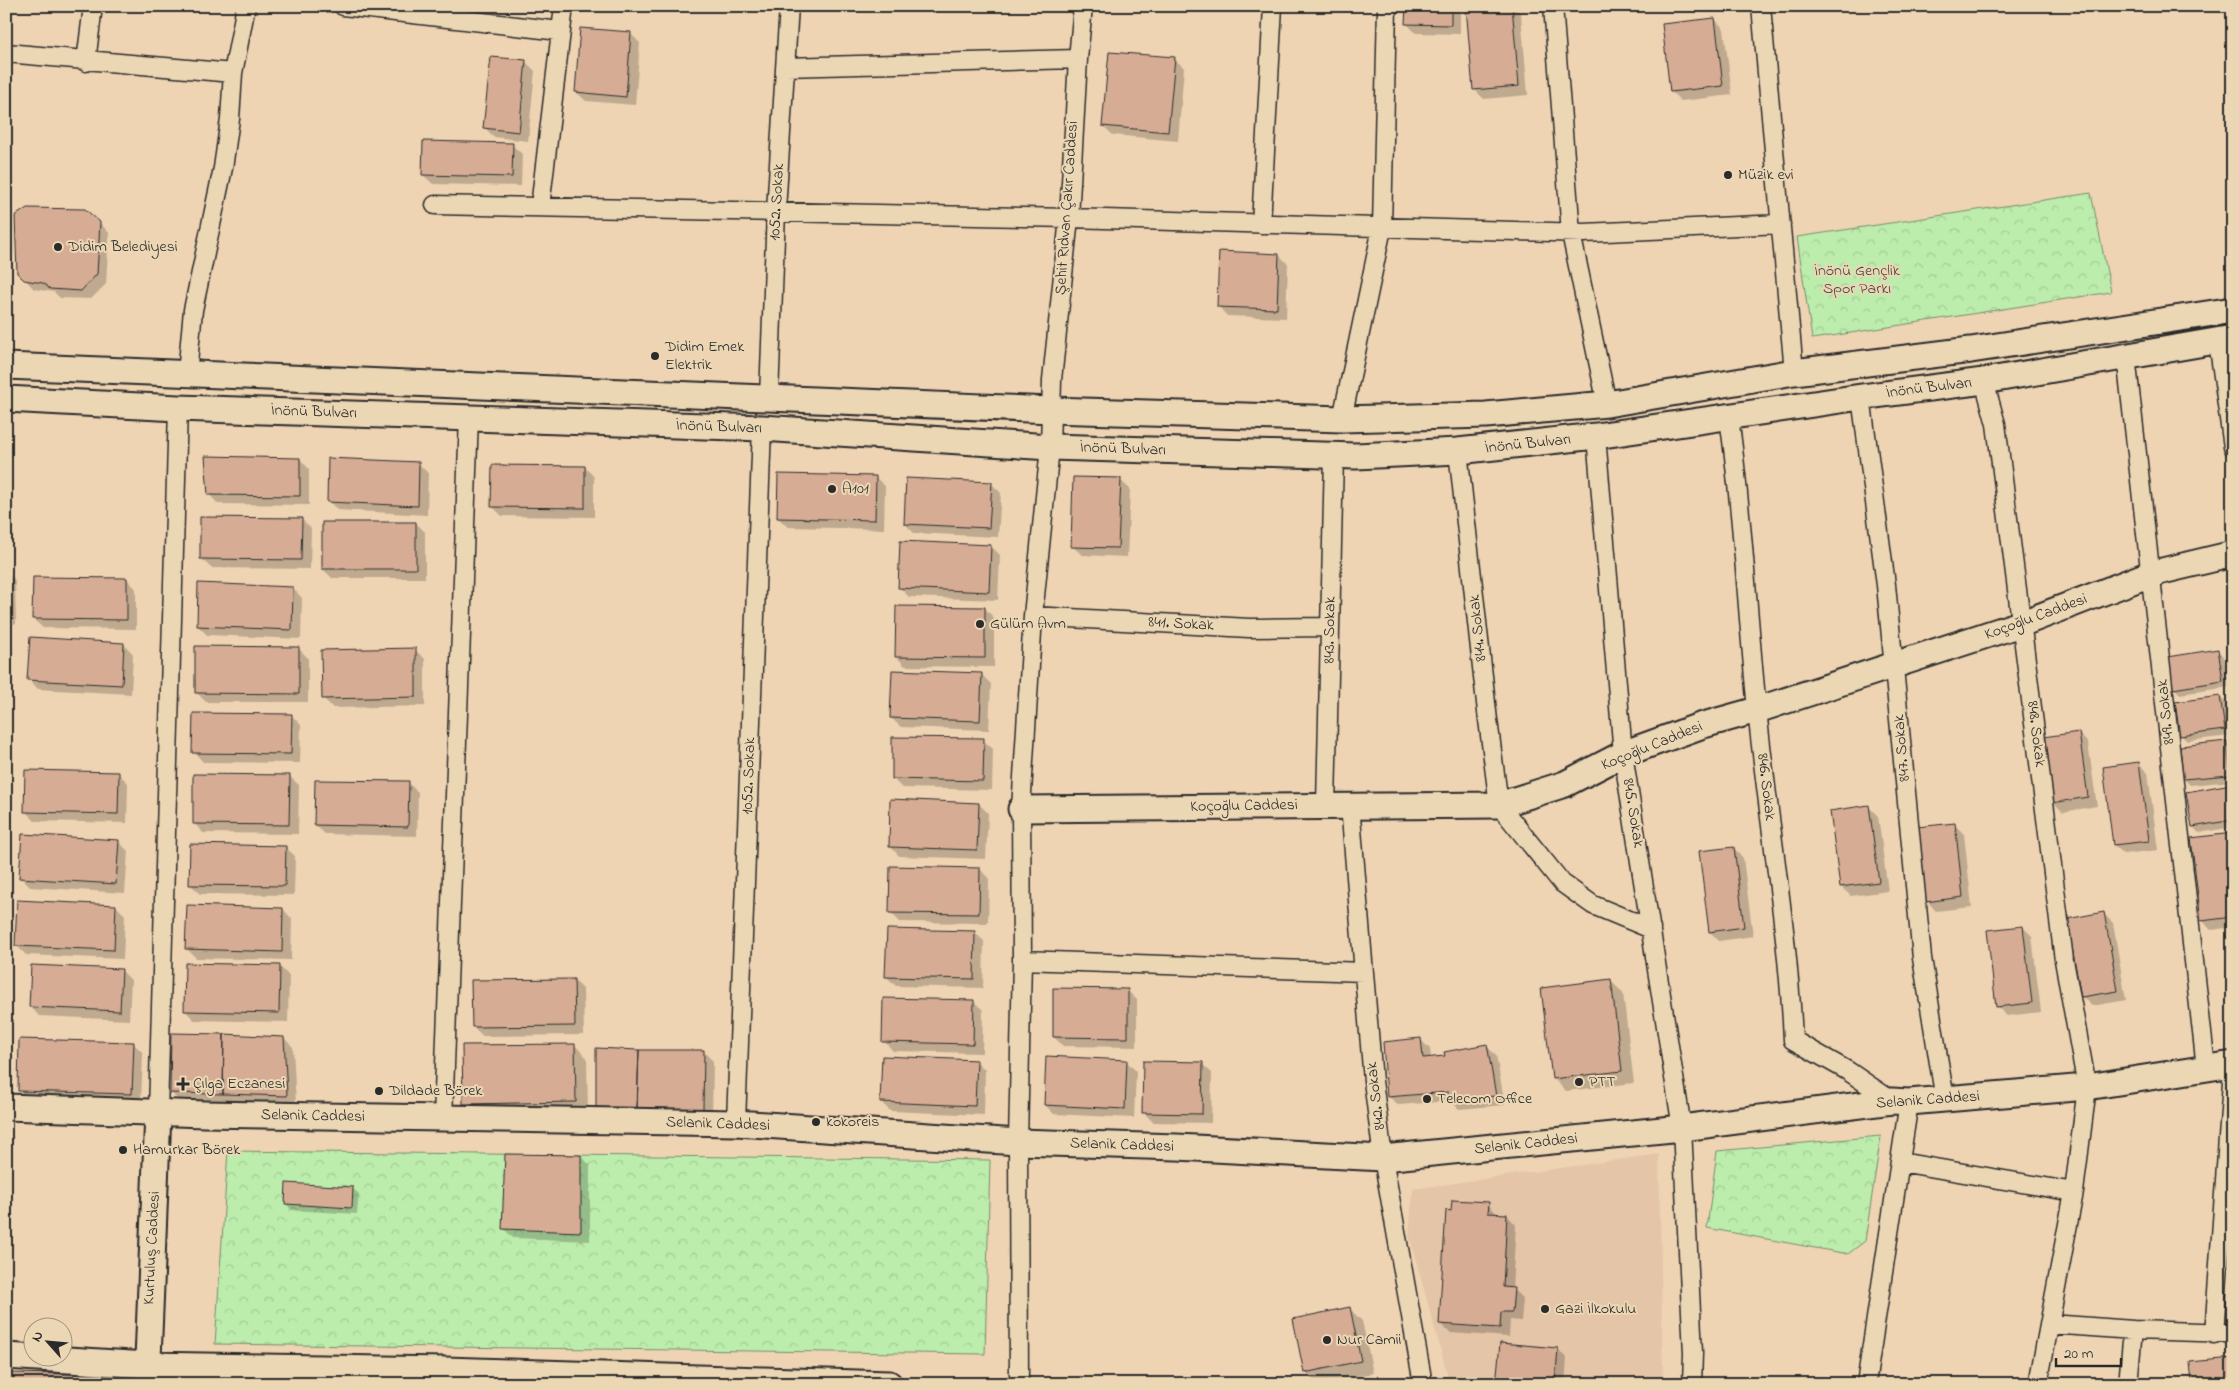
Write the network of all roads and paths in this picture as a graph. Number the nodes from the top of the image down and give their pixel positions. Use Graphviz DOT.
graph roads {
  1 [pos="93,6"];
  2 [pos="246,6"];
  3 [pos="343,6"];
  4 [pos="564,6"];
  5 [pos="790,6"];
  6 [pos="1083,6"];
  7 [pos="1273,6"];
  8 [pos="1387,6"];
  9 [pos="1553,6"];
  10 [pos="1761,6"];
  11 [pos="560,31"];
  12 [pos="6,53"];
  13 [pos="1078,60"];
  14 [pos="86,62"];
  15 [pos="784,67"];
  16 [pos="233,73"];
  17 [pos="435,205"];
  18 [pos="540,208"];
  19 [pos="776,211"];
  20 [pos="1069,218"];
  21 [pos="1261,224"];
  22 [pos="1781,224"];
  23 [pos="1382,228"];
  24 [pos="1571,233"];
  25 [pos="2233,310"];
  26 [pos="2225,340"];
  27 [pos="2126,356"];
  28 [pos="6,366"];
  29 [pos="1794,372"];
  30 [pos="187,374"];
  31 [pos="1984,381"];
  32 [pos="769,397"];
  33 [pos="1861,397"];
  34 [pos="6,399"];
  35 [pos="1607,404"];
  36 [pos="178,408"];
  37 [pos="1052,410"];
  38 [pos="469,418"];
  39 [pos="1729,418"];
  40 [pos="1342,419"];
  41 [pos="762,428"];
  42 [pos="1596,436"];
  43 [pos="1050,446"];
  44 [pos="2233,447"];
  45 [pos="1458,451"];
  46 [pos="1334,455"];
  47 [pos="2233,554"];
  48 [pos="2150,574"];
  49 [pos="1033,616"];
  50 [pos="2023,623"];
  51 [pos="1330,627"];
  52 [pos="1894,666"];
  53 [pos="1757,710"];
  54 [pos="1623,754"];
  55 [pos="1338,805"];
  56 [pos="1500,805"];
  57 [pos="1021,808"];
  58 [pos="1651,929"];
  59 [pos="1022,960"];
  60 [pos="1364,972"];
  61 [pos="2233,1064"];
  62 [pos="2206,1068"];
  63 [pos="2233,1068"];
  64 [pos="2087,1087"];
  65 [pos="1945,1100"];
  66 [pos="1900,1102"];
  67 [pos="6,1107"];
  68 [pos="158,1113"];
  69 [pos="443,1119"];
  70 [pos="736,1123"];
  71 [pos="1682,1128"];
  72 [pos="1018,1142"];
  73 [pos="1383,1158"];
  74 [pos="1900,1162"];
  75 [pos="2074,1192"];
  76 [pos="2050,1324"];
  77 [pos="2133,1330"];
  78 [pos="2233,1333"];
  79 [pos="2214,1334"];
  80 [pos="6,1356"];
  81 [pos="147,1374"];
  82 [pos="445,1377"];
  83 [pos="724,1381"];
  84 [pos="889,1384"];
  85 [pos="1019,1384"];
  86 [pos="1423,1384"];
  87 [pos="1692,1384"];
  88 [pos="1866,1384"];
  89 [pos="2038,1384"];
  90 [pos="2128,1384"];
  1 -- 14 [label="street"];
  2 -- 16 [label="street"];
  3 -- 11 [label="street"];
  4 -- 11 [label="street"];
  5 -- 15 [label="street, 1052. Sokak"];
  6 -- 13 [label="street, Şehit Rıdvan Çakır Caddesi"];
  7 -- 21 [label="street"];
  8 -- 23 [label="street"];
  9 -- 24 [label="street"];
  10 -- 22 [label="street"];
  11 -- 18 [label="street"];
  12 -- 14 [label="street"];
  13 -- 15 [label="street"];
  13 -- 20 [label="street, Şehit Rıdvan Çakır Caddesi"];
  14 -- 16 [label="street"];
  15 -- 19 [label="street, 1052. Sokak"];
  16 -- 30 [label="street"];
  17 -- 18 [label="street"];
  18 -- 19 [label="street"];
  19 -- 20 [label="street"];
  19 -- 32 [label="street, 1052. Sokak"];
  20 -- 21 [label="street"];
  20 -- 37 [label="street, Şehit Rıdvan Çakır Caddesi"];
  21 -- 23 [label="street"];
  22 -- 24 [label="street"];
  22 -- 29 [label="street"];
  23 -- 24 [label="street"];
  23 -- 40 [label="street"];
  24 -- 35 [label="street"];
  25 -- 29 [label="street, İnönü Bulvarı"];
  26 -- 27 [label="street, İnönü Bulvarı"];
  26 -- 44 [label="street"];
  27 -- 31 [label="street, İnönü Bulvarı"];
  27 -- 48 [label="street, 849. Sokak"];
  28 -- 30 [label="street, İnönü Bulvarı"];
  29 -- 35 [label="street, İnönü Bulvarı"];
  30 -- 32 [label="street, İnönü Bulvarı"];
  31 -- 33 [label="street, İnönü Bulvarı"];
  31 -- 50 [label="street, 848. Sokak"];
  32 -- 37 [label="street, İnönü Bulvarı"];
  33 -- 39 [label="street, İnönü Bulvarı"];
  33 -- 52 [label="street, 847. Sokak"];
  34 -- 36 [label="street, İnönü Bulvarı"];
  35 -- 40 [label="street, İnönü Bulvarı"];
  36 -- 38 [label="street, İnönü Bulvarı"];
  36 -- 68 [label="street"];
  37 -- 40 [label="street, İnönü Bulvarı"];
  37 -- 43 [label="street, Şehit Rıdvan Çakır Caddesi"];
  38 -- 41 [label="street, İnönü Bulvarı"];
  38 -- 69 [label="street"];
  39 -- 42 [label="street, İnönü Bulvarı"];
  39 -- 53 [label="street, 846. Sokak"];
  41 -- 43 [label="street, İnönü Bulvarı"];
  41 -- 70 [label="street, 1052. Sokak"];
  42 -- 45 [label="street, İnönü Bulvarı"];
  42 -- 54 [label="street, 845. Sokak"];
  43 -- 46 [label="street, İnönü Bulvarı"];
  43 -- 49 [label="street, Şehit Rıdvan Çakır Caddesi"];
  45 -- 46 [label="street, İnönü Bulvarı"];
  45 -- 56 [label="street, 844. Sokak"];
  46 -- 51 [label="street, 843. Sokak"];
  47 -- 48 [label="street, Koçoğlu Caddesi"];
  48 -- 50 [label="street, Koçoğlu Caddesi"];
  48 -- 62 [label="street, 849. Sokak"];
  49 -- 51 [label="street, 841. Sokak"];
  49 -- 57 [label="street, Şehit Rıdvan Çakır Caddesi"];
  50 -- 52 [label="street, Koçoğlu Caddesi"];
  50 -- 64 [label="street, 848. Sokak"];
  51 -- 55 [label="street, 843. Sokak"];
  52 -- 53 [label="street, Koçoğlu Caddesi"];
  52 -- 65 [label="street, 847. Sokak"];
  53 -- 54 [label="street, Koçoğlu Caddesi"];
  53 -- 66 [label="street, 846. Sokak"];
  54 -- 56 [label="street, Koçoğlu Caddesi"];
  54 -- 58 [label="street, 845. Sokak"];
  55 -- 56 [label="street, Koçoğlu Caddesi"];
  55 -- 57 [label="street, Koçoğlu Caddesi"];
  55 -- 60 [label="street, 842. Sokak"];
  56 -- 58 [label="street"];
  57 -- 59 [label="street, Şehit Rıdvan Çakır Caddesi"];
  58 -- 71 [label="street, 845. Sokak"];
  59 -- 60 [label="street"];
  59 -- 72 [label="street, Şehit Rıdvan Çakır Caddesi"];
  60 -- 73 [label="street, 842. Sokak"];
  61 -- 62 [label="street, Selanik Caddesi"];
  62 -- 64 [label="street, Selanik Caddesi"];
  63 -- 79 [label="street"];
  64 -- 65 [label="street, Selanik Caddesi"];
  64 -- 75 [label="street, 848. Sokak"];
  65 -- 66 [label="street, Selanik Caddesi"];
  66 -- 71 [label="street, Selanik Caddesi"];
  66 -- 74 [label="street"];
  67 -- 68 [label="street, Selanik Caddesi"];
  68 -- 69 [label="street, Selanik Caddesi"];
  68 -- 81 [label="street, Kurtuluş Caddesi"];
  69 -- 70 [label="street, Selanik Caddesi"];
  70 -- 72 [label="street, Selanik Caddesi"];
  71 -- 73 [label="street, Selanik Caddesi"];
  71 -- 87 [label="street, 845. Sokak"];
  72 -- 73 [label="street, Selanik Caddesi"];
  72 -- 85 [label="street, Şehit Rıdvan Çakır Caddesi"];
  73 -- 86 [label="street, 842. Sokak"];
  74 -- 75 [label="street"];
  74 -- 88 [label="street"];
  75 -- 76 [label="street, 848. Sokak"];
  76 -- 77 [label="street"];
  76 -- 89 [label="street, 848. Sokak"];
  77 -- 79 [label="street"];
  77 -- 90 [label="street"];
  78 -- 79 [label="street"];
  80 -- 81 [label="street"];
  81 -- 82 [label="street"];
  82 -- 83 [label="street"];
  83 -- 84 [label="street"];
}
